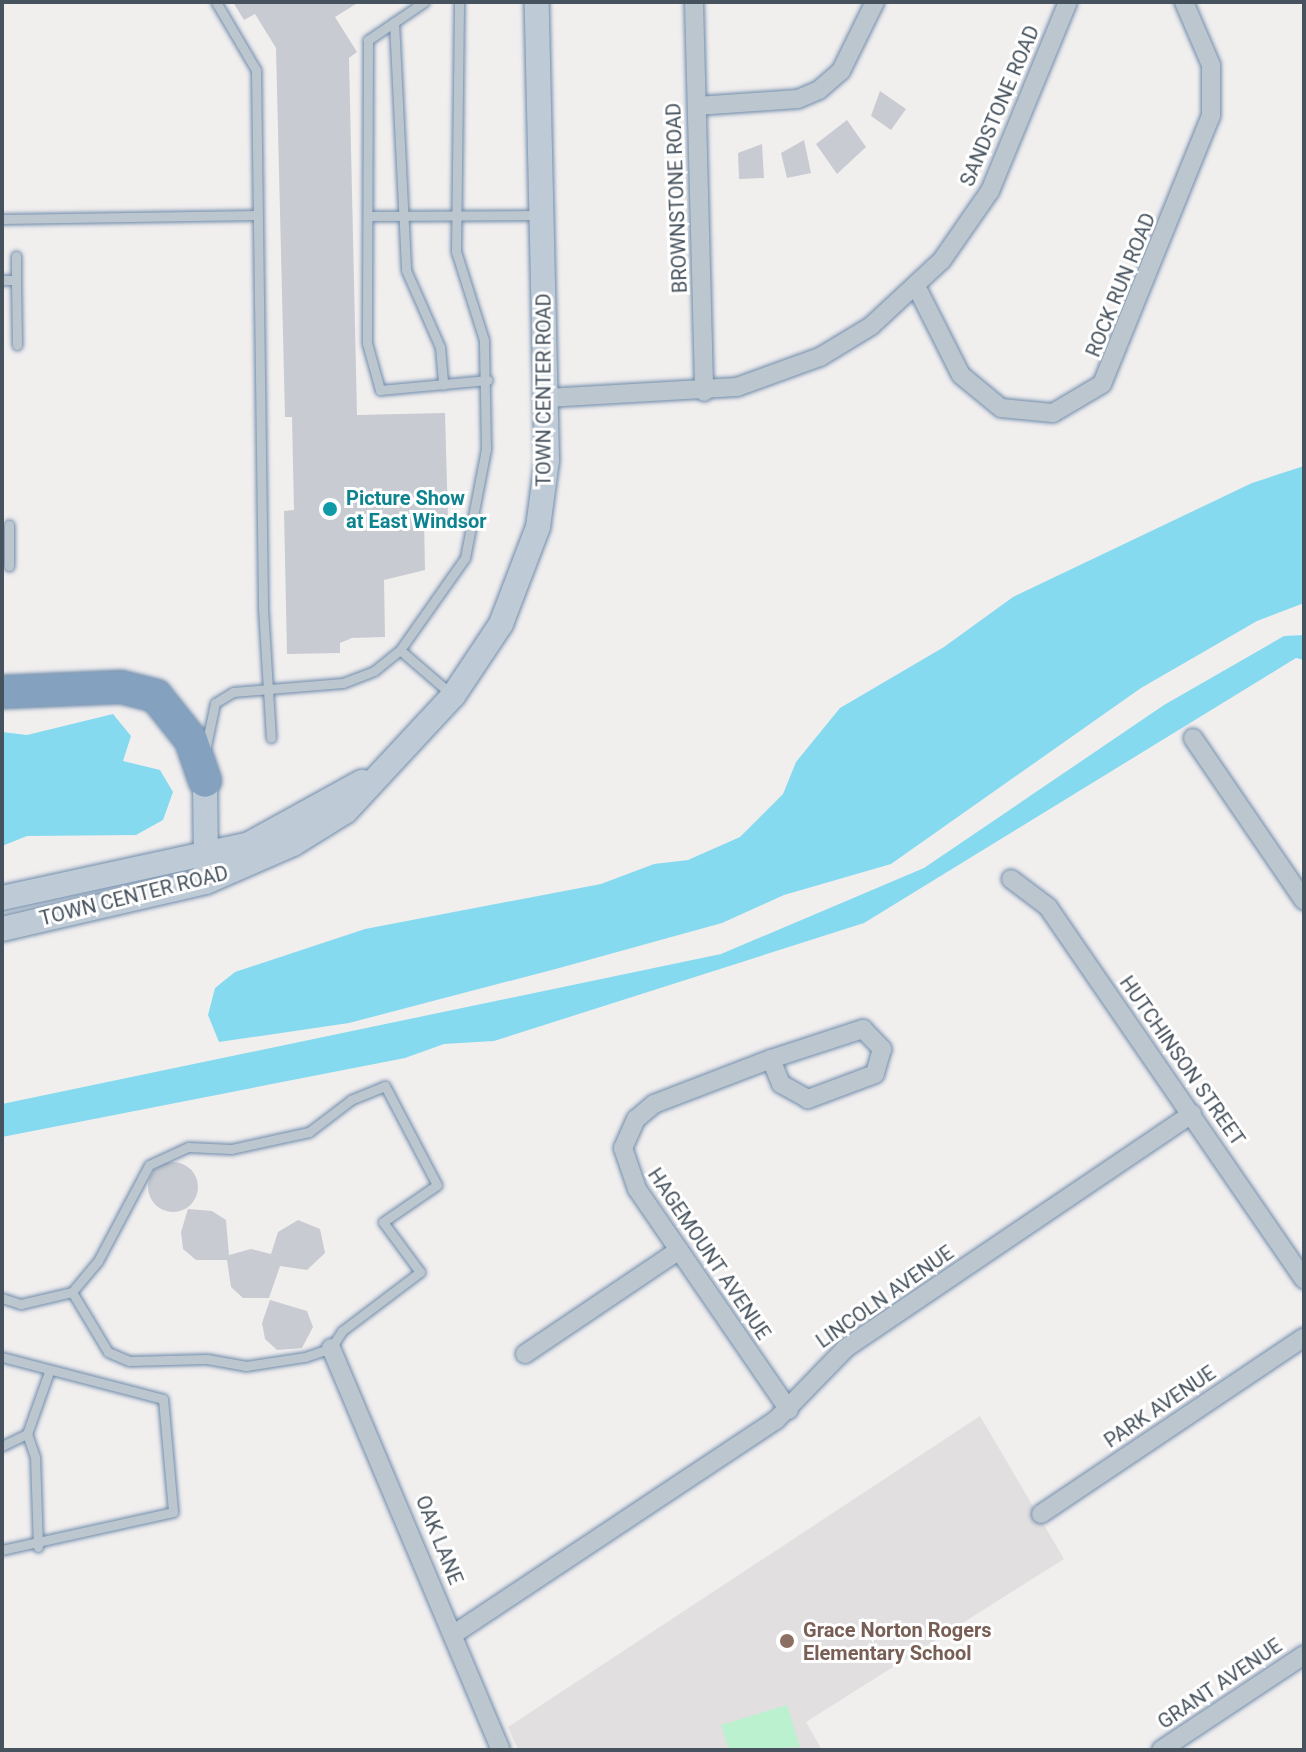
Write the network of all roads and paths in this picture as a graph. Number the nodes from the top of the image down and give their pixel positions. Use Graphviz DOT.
graph roads {
  1 [pos="216,2"];
  2 [pos="424,2"];
  3 [pos="459,2"];
  4 [pos="537,2"];
  5 [pos="694,2"];
  6 [pos="875,2"];
  7 [pos="1068,2"];
  8 [pos="1184,2"];
  9 [pos="394,22"];
  10 [pos="697,106"];
  11 [pos="257,215"];
  12 [pos="455,215"];
  13 [pos="542,215"];
  14 [pos="368,216"];
  15 [pos="403,217"];
  16 [pos="2,219"];
  17 [pos="16,256"];
  18 [pos="2,280"];
  19 [pos="16,280"];
  20 [pos="917,288"];
  21 [pos="17,345"];
  22 [pos="488,380"];
  23 [pos="443,385"];
  24 [pos="704,392"];
  25 [pos="547,398"];
  26 [pos="9,525"];
  27 [pos="9,566"];
  28 [pos="400,650"];
  29 [pos="267,688"];
  30 [pos="2,692"];
  31 [pos="453,696"];
  32 [pos="271,738"];
  33 [pos="1193,738"];
  34 [pos="378,773"];
  35 [pos="205,781"];
  36 [pos="206,854"];
  37 [pos="1011,879"];
  38 [pos="206,882"];
  39 [pos="2,898"];
  40 [pos="1304,901"];
  41 [pos="2,929"];
  42 [pos="771,1059"];
  43 [pos="1192,1114"];
  44 [pos="679,1250"];
  45 [pos="1304,1280"];
  46 [pos="72,1292"];
  47 [pos="2,1298"];
  48 [pos="1304,1337"];
  49 [pos="331,1348"];
  50 [pos="525,1354"];
  51 [pos="2,1357"];
  52 [pos="49,1372"];
  53 [pos="789,1410"];
  54 [pos="27,1434"];
  55 [pos="2,1446"];
  56 [pos="1041,1514"];
  57 [pos="38,1547"];
  58 [pos="2,1550"];
  59 [pos="454,1634"];
  60 [pos="1304,1655"];
  61 [pos="501,1750"];
  62 [pos="1161,1750"];
  1 -- 11 [label="lane"];
  2 -- 9 [label="lane"];
  3 -- 12 [label="lane"];
  4 -- 13 [label="street, TOWN CENTER ROAD"];
  5 -- 10 [label="street, BROWNSTONE ROAD"];
  6 -- 10 [label="street"];
  7 -- 20 [label="street, SANDSTONE ROAD"];
  8 -- 20 [label="street, ROCK RUN ROAD"];
  9 -- 14 [label="lane"];
  9 -- 15 [label="lane"];
  10 -- 24 [label="street, BROWNSTONE ROAD"];
  11 -- 16 [label="lane"];
  11 -- 29 [label="lane"];
  12 -- 13 [label="lane"];
  12 -- 15 [label="lane"];
  12 -- 22 [label="lane"];
  13 -- 25 [label="street, TOWN CENTER ROAD"];
  14 -- 15 [label="lane"];
  14 -- 23 [label="lane"];
  15 -- 23 [label="lane"];
  17 -- 19 [label="lane"];
  18 -- 19 [label="lane"];
  19 -- 21 [label="lane"];
  20 -- 24 [label="street, SANDSTONE ROAD"];
  22 -- 23 [label="lane"];
  22 -- 28 [label="lane"];
  24 -- 25 [label="street, SANDSTONE ROAD"];
  25 -- 31 [label="street, TOWN CENTER ROAD"];
  26 -- 27 [label="lane"];
  28 -- 29 [label="lane"];
  28 -- 31 [label="lane"];
  29 -- 32 [label="lane"];
  29 -- 35 [label="lane"];
  30 -- 35 [label="highway"];
  31 -- 34 [label="street, TOWN CENTER ROAD"];
  33 -- 40 [label="street"];
  34 -- 36 [label="street, TOWN CENTER ROAD"];
  34 -- 38 [label="street, TOWN CENTER ROAD"];
  35 -- 36 [label="street"];
  36 -- 38 [label="street"];
  36 -- 39 [label="street, TOWN CENTER ROAD"];
  37 -- 43 [label="street, HUTCHINSON STREET"];
  38 -- 41 [label="street, TOWN CENTER ROAD"];
  42 -- 42 [label="street, HAGEMOUNT AVENUE"];
  42 -- 44 [label="street, HAGEMOUNT AVENUE"];
  43 -- 45 [label="street, HUTCHINSON STREET"];
  43 -- 53 [label="street, LINCOLN AVENUE"];
  44 -- 50 [label="street"];
  44 -- 53 [label="street, HAGEMOUNT AVENUE"];
  46 -- 47 [label="lane"];
  46 -- 49 [label="lane"];
  46 -- 49 [label="lane"];
  48 -- 56 [label="street, PARK AVENUE"];
  49 -- 59 [label="street, OAK LANE"];
  51 -- 52 [label="lane"];
  52 -- 54 [label="lane"];
  52 -- 57 [label="lane"];
  53 -- 59 [label="street, LINCOLN AVENUE"];
  54 -- 55 [label="lane"];
  54 -- 57 [label="lane"];
  57 -- 58 [label="lane"];
  59 -- 61 [label="street, OAK LANE"];
  60 -- 62 [label="street, GRANT AVENUE"];
}
